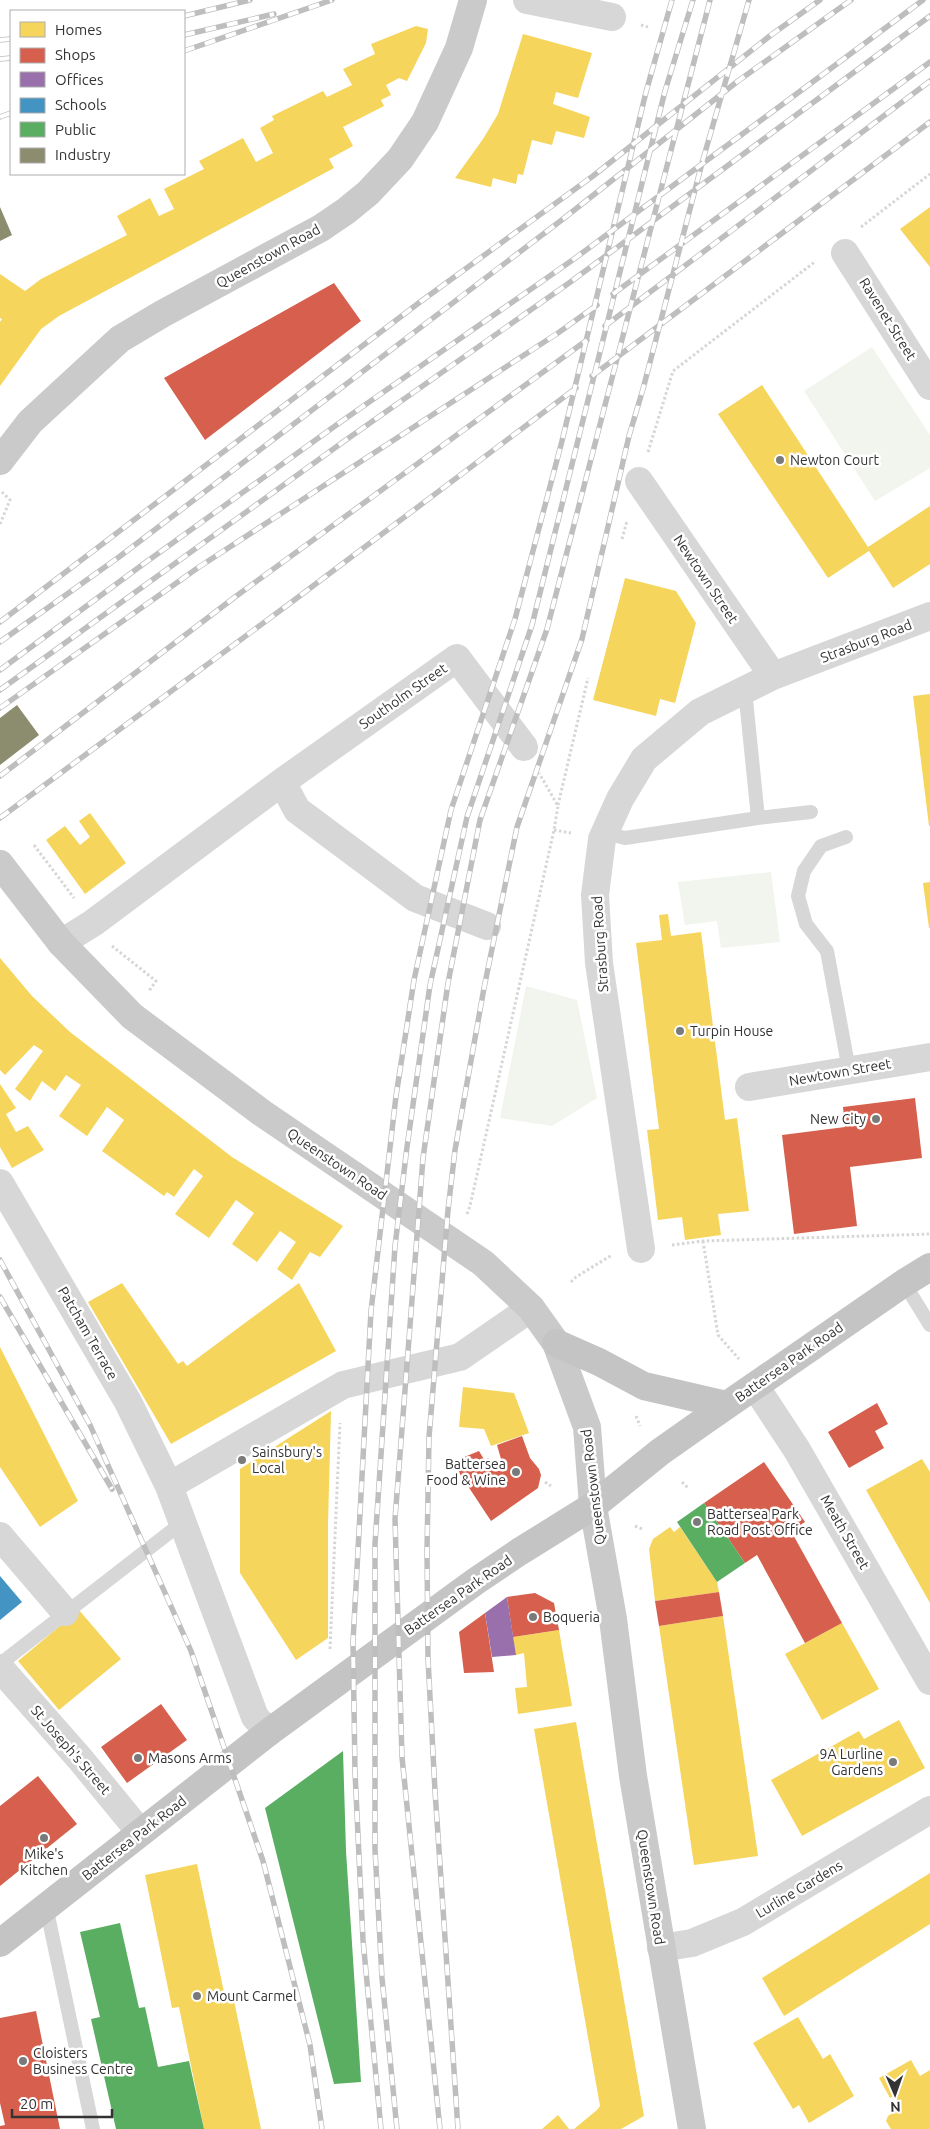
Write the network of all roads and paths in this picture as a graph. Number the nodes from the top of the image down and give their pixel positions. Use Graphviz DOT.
graph roads {
  1 [pos="473,0"];
  2 [pos="528,0"];
  3 [pos="612,17"];
  4 [pos="930,174"];
  5 [pos="851,242"];
  6 [pos="818,260"];
  7 [pos="930,386"];
  8 [pos="0,461"];
  9 [pos="639,481"];
  10 [pos="0,489"];
  11 [pos="0,524"];
  12 [pos="622,539"];
  13 [pos="930,616"];
  14 [pos="773,676"];
  15 [pos="588,678"];
  16 [pos="745,690"];
  17 [pos="524,747"];
  18 [pos="282,782"];
  19 [pos="558,806"];
  20 [pos="811,812"];
  21 [pos="758,818"];
  22 [pos="605,833"];
  23 [pos="846,837"];
  24 [pos="34,845"];
  25 [pos="0,864"];
  26 [pos="79,904"];
  27 [pos="487,926"];
  28 [pos="107,942"];
  29 [pos="61,943"];
  30 [pos="156,981"];
  31 [pos="930,1057"];
  32 [pos="849,1070"];
  33 [pos="749,1087"];
  34 [pos="0,1183"];
  35 [pos="464,1221"];
  36 [pos="930,1234"];
  37 [pos="703,1241"];
  38 [pos="641,1249"];
  39 [pos="930,1267"];
  40 [pos="571,1282"];
  41 [pos="904,1283"];
  42 [pos="531,1308"];
  43 [pos="930,1325"];
  44 [pos="556,1343"];
  45 [pos="758,1383"];
  46 [pos="726,1405"];
  47 [pos="340,1416"];
  48 [pos="545,1482"];
  49 [pos="682,1482"];
  50 [pos="169,1486"];
  51 [pos="552,1486"];
  52 [pos="688,1488"];
  53 [pos="593,1506"];
  54 [pos="183,1522"];
  55 [pos="635,1526"];
  56 [pos="642,1529"];
  57 [pos="0,1536"];
  58 [pos="65,1612"];
  59 [pos="331,1616"];
  60 [pos="0,1664"];
  61 [pos="0,1668"];
  62 [pos="930,1681"];
  63 [pos="269,1732"];
  64 [pos="930,1810"];
  65 [pos="140,1832"];
  66 [pos="46,1906"];
  67 [pos="0,1943"];
  68 [pos="661,1948"];
  69 [pos="93,2129"];
  70 [pos="693,2129"];
  1 -- 8 [label="main road, Queenstown Road"];
  2 -- 3 [label="street"];
  4 -- 5 [label="path"];
  5 -- 7 [label="street, Ravenet Street"];
  6 -- 9 [label="path"];
  9 -- 12 [label="path"];
  9 -- 14 [label="street, Newtown Street"];
  10 -- 11 [label="path"];
  13 -- 14 [label="street, Strasburg Road"];
  14 -- 16 [label="street, Strasburg Road"];
  15 -- 19 [label="path"];
  16 -- 21 [label="lane"];
  16 -- 22 [label="street, Strasburg Road"];
  17 -- 18 [label="street, Southolm Street"];
  17 -- 19 [label="path"];
  18 -- 27 [label="street"];
  18 -- 29 [label="street, Southolm Street"];
  19 -- 35 [label="path"];
  20 -- 21 [label="lane"];
  21 -- 22 [label="lane"];
  22 -- 38 [label="street, Strasburg Road"];
  23 -- 32 [label="lane"];
  24 -- 26 [label="path"];
  25 -- 29 [label="main road, Queenstown Road"];
  28 -- 30 [label="path"];
  29 -- 42 [label="main road, Queenstown Road"];
  31 -- 32 [label="street, Newtown Street"];
  32 -- 33 [label="street, Newtown Street"];
  34 -- 50 [label="street, Patcham Terrace"];
  36 -- 37 [label="path"];
  37 -- 38 [label="path"];
  37 -- 45 [label="path"];
  38 -- 40 [label="path"];
  39 -- 41 [label="highway, Battersea Park Road"];
  41 -- 43 [label="lane"];
  41 -- 45 [label="highway, Battersea Park Road"];
  42 -- 44 [label="main road, Queenstown Road"];
  42 -- 50 [label="street"];
  44 -- 46 [label="highway"];
  44 -- 53 [label="main road, Queenstown Road"];
  45 -- 46 [label="highway, Battersea Park Road"];
  45 -- 62 [label="street, Meath Street"];
  46 -- 53 [label="highway, Battersea Park Road"];
  47 -- 59 [label="path"];
  48 -- 51 [label="path"];
  49 -- 52 [label="path"];
  50 -- 54 [label="street, Patcham Terrace"];
  53 -- 63 [label="highway, Battersea Park Road"];
  53 -- 68 [label="main road, Queenstown Road"];
  54 -- 58 [label="lane"];
  54 -- 63 [label="street, Patcham Terrace"];
  55 -- 56 [label="path"];
  57 -- 58 [label="street"];
  58 -- 60 [label="lane"];
  61 -- 65 [label="street, St Joseph's Street"];
  63 -- 65 [label="highway, Battersea Park Road"];
  64 -- 68 [label="street, Lurline Gardens"];
  65 -- 66 [label="highway, Battersea Park Road"];
  66 -- 67 [label="highway, Battersea Park Road"];
  66 -- 69 [label="lane"];
  68 -- 70 [label="main road, Queenstown Road"];
}
